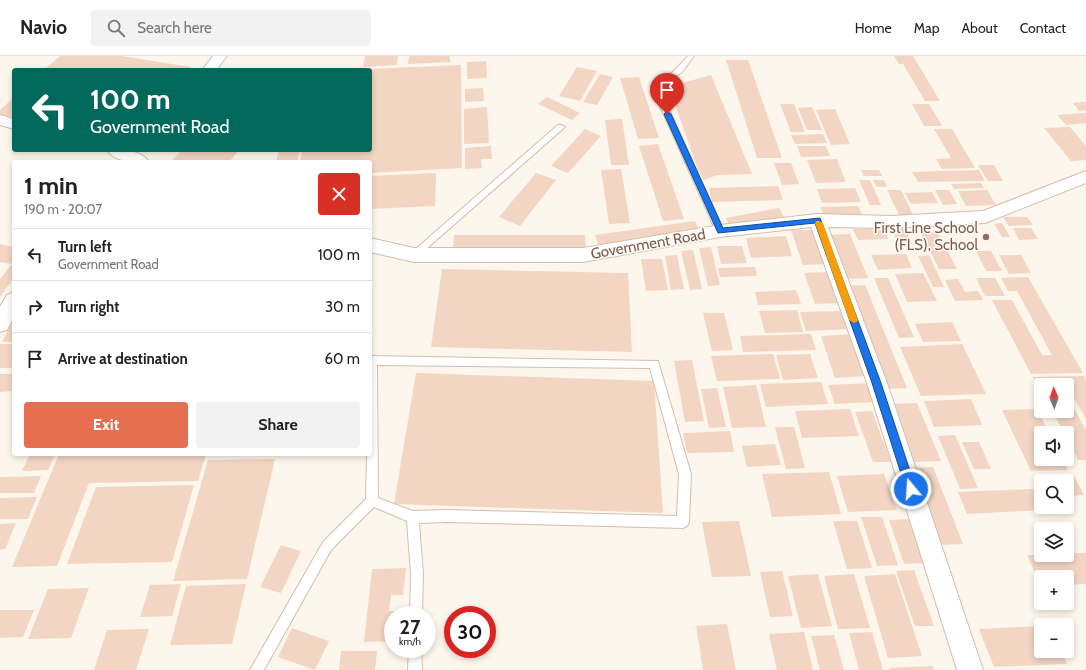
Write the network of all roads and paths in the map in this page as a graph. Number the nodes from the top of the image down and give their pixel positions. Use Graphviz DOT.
graph roads {
  1 [pos="220,56"];
  2 [pos="691,56"];
  3 [pos="211,68"];
  4 [pos="0,120"];
  5 [pos="12,123"];
  6 [pos="561,127"];
  7 [pos="118,154"];
  8 [pos="135,160"];
  9 [pos="1086,177"];
  10 [pos="818,220"];
  11 [pos="720,231"];
  12 [pos="372,245"];
  13 [pos="414,255"];
  14 [pos="12,303"];
  15 [pos="0,324"];
  16 [pos="372,360"];
  17 [pos="372,456"];
  18 [pos="372,501"];
  19 [pos="413,517"];
  20 [pos="416,606"];
  21 [pos="415,658"];
  22 [pos="257,670"];
  23 [pos="415,670"];
  24 [pos="970,670"];
  1 -- 3 [label="street"];
  2 -- 11 [label="lane"];
  4 -- 5 [label="street"];
  6 -- 13 [label="lane"];
  7 -- 8 [label="street"];
  9 -- 10 [label="street, Government Road"];
  10 -- 11 [label="street, Government Road"];
  10 -- 24 [label="street"];
  11 -- 13 [label="street, Government Road"];
  12 -- 13 [label="street, Government Road"];
  14 -- 15 [label="street"];
  16 -- 19 [label="lane"];
  17 -- 18 [label="lane"];
  18 -- 19 [label="lane"];
  18 -- 22 [label="lane"];
  19 -- 20 [label="lane"];
  21 -- 23 [label="lane"];
}
